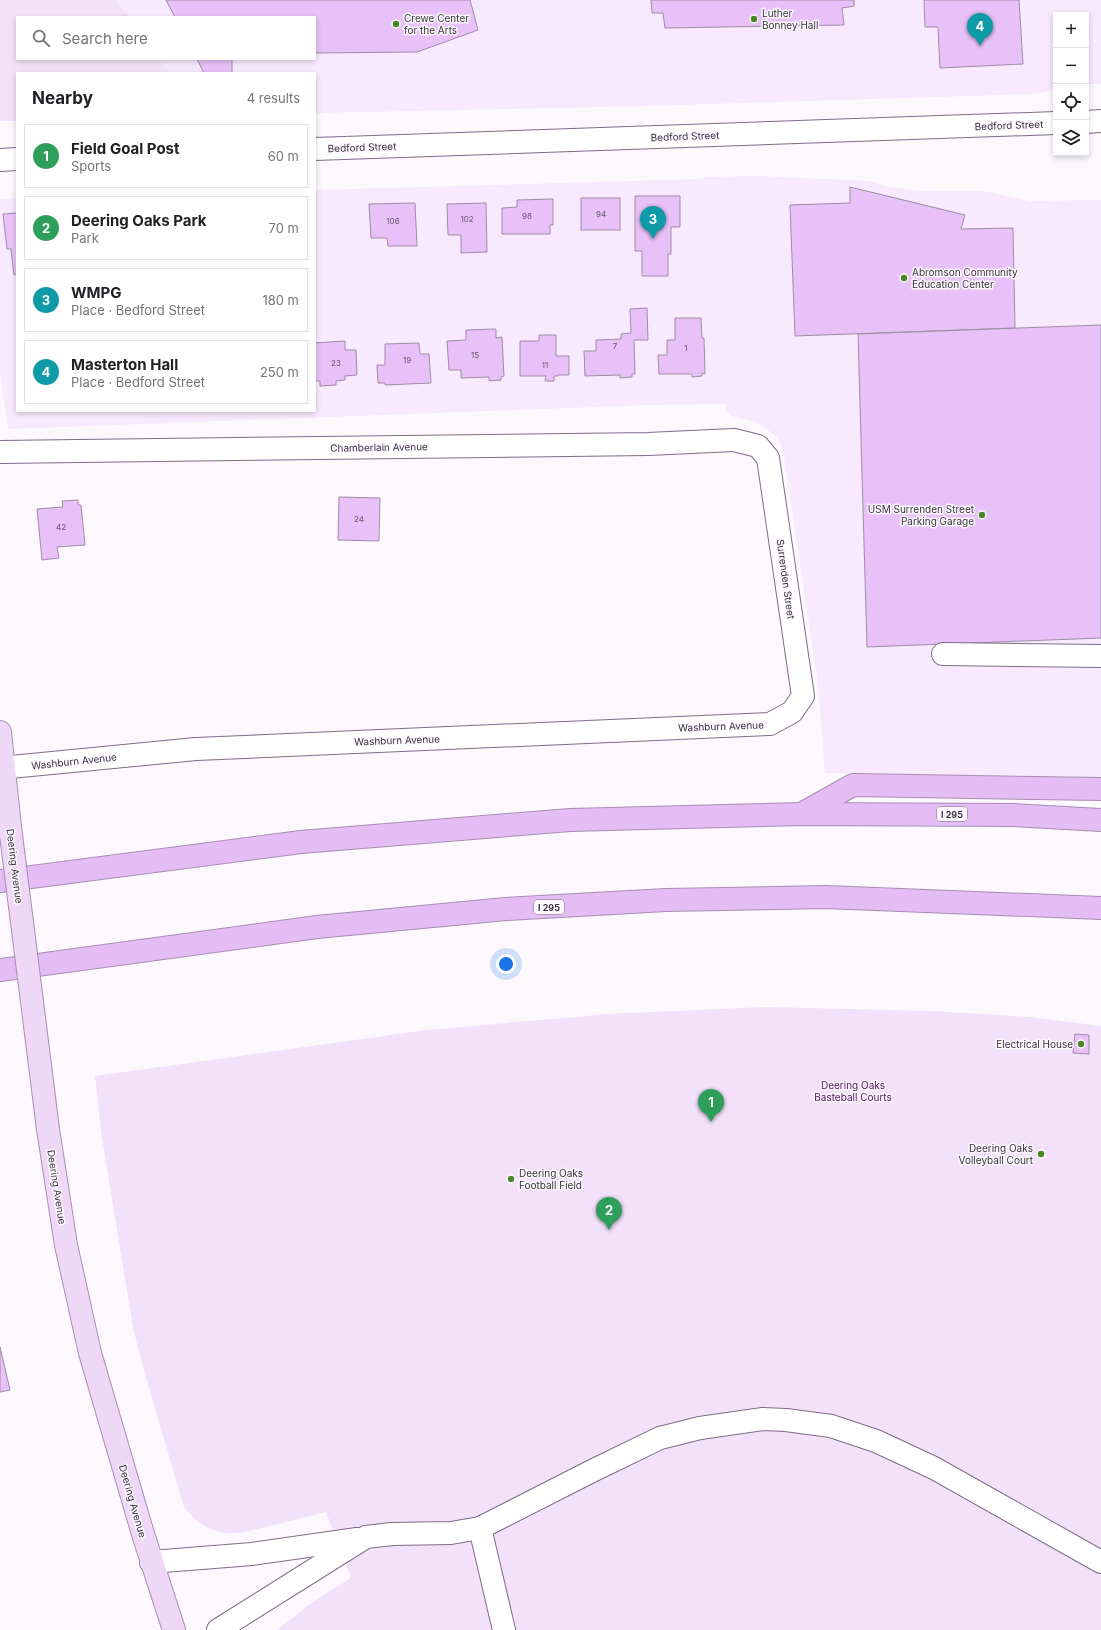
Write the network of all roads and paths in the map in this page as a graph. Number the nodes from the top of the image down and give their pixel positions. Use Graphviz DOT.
graph roads {
  1 [pos="1089,122"];
  2 [pos="1101,122"];
  3 [pos="1053,123"];
  4 [pos="316,149"];
  5 [pos="16,159"];
  6 [pos="0,160"];
  7 [pos="758,446"];
  8 [pos="0,452"];
  9 [pos="942,654"];
  10 [pos="1101,656"];
  11 [pos="792,712"];
  12 [pos="0,732"];
  13 [pos="2,768"];
  14 [pos="1101,789"];
  15 [pos="802,814"];
  16 [pos="1101,820"];
  17 [pos="0,882"];
  18 [pos="1096,908"];
  19 [pos="0,970"];
  20 [pos="480,1528"];
  21 [pos="366,1537"];
  22 [pos="152,1562"];
  23 [pos="1101,1562"];
  24 [pos="174,1630"];
  25 [pos="218,1630"];
  26 [pos="504,1630"];
  1 -- 2 [label="street"];
  3 -- 4 [label="street, Bedford Street"];
  5 -- 6 [label="street"];
  7 -- 8 [label="street, Chamberlain Avenue"];
  7 -- 11 [label="street, Surrenden Street"];
  9 -- 10 [label="street"];
  11 -- 13 [label="street, Washburn Avenue"];
  12 -- 13 [label="main road, Deering Avenue"];
  13 -- 22 [label="main road, Deering Avenue, bridge"];
  14 -- 15 [label="highway"];
  15 -- 16 [label="highway, I 295"];
  15 -- 17 [label="highway, I 295"];
  18 -- 19 [label="highway, I 295"];
  20 -- 21 [label="street"];
  20 -- 23 [label="street"];
  20 -- 26 [label="street"];
  21 -- 22 [label="street"];
  21 -- 25 [label="street"];
  22 -- 24 [label="main road, Deering Avenue"];
}
